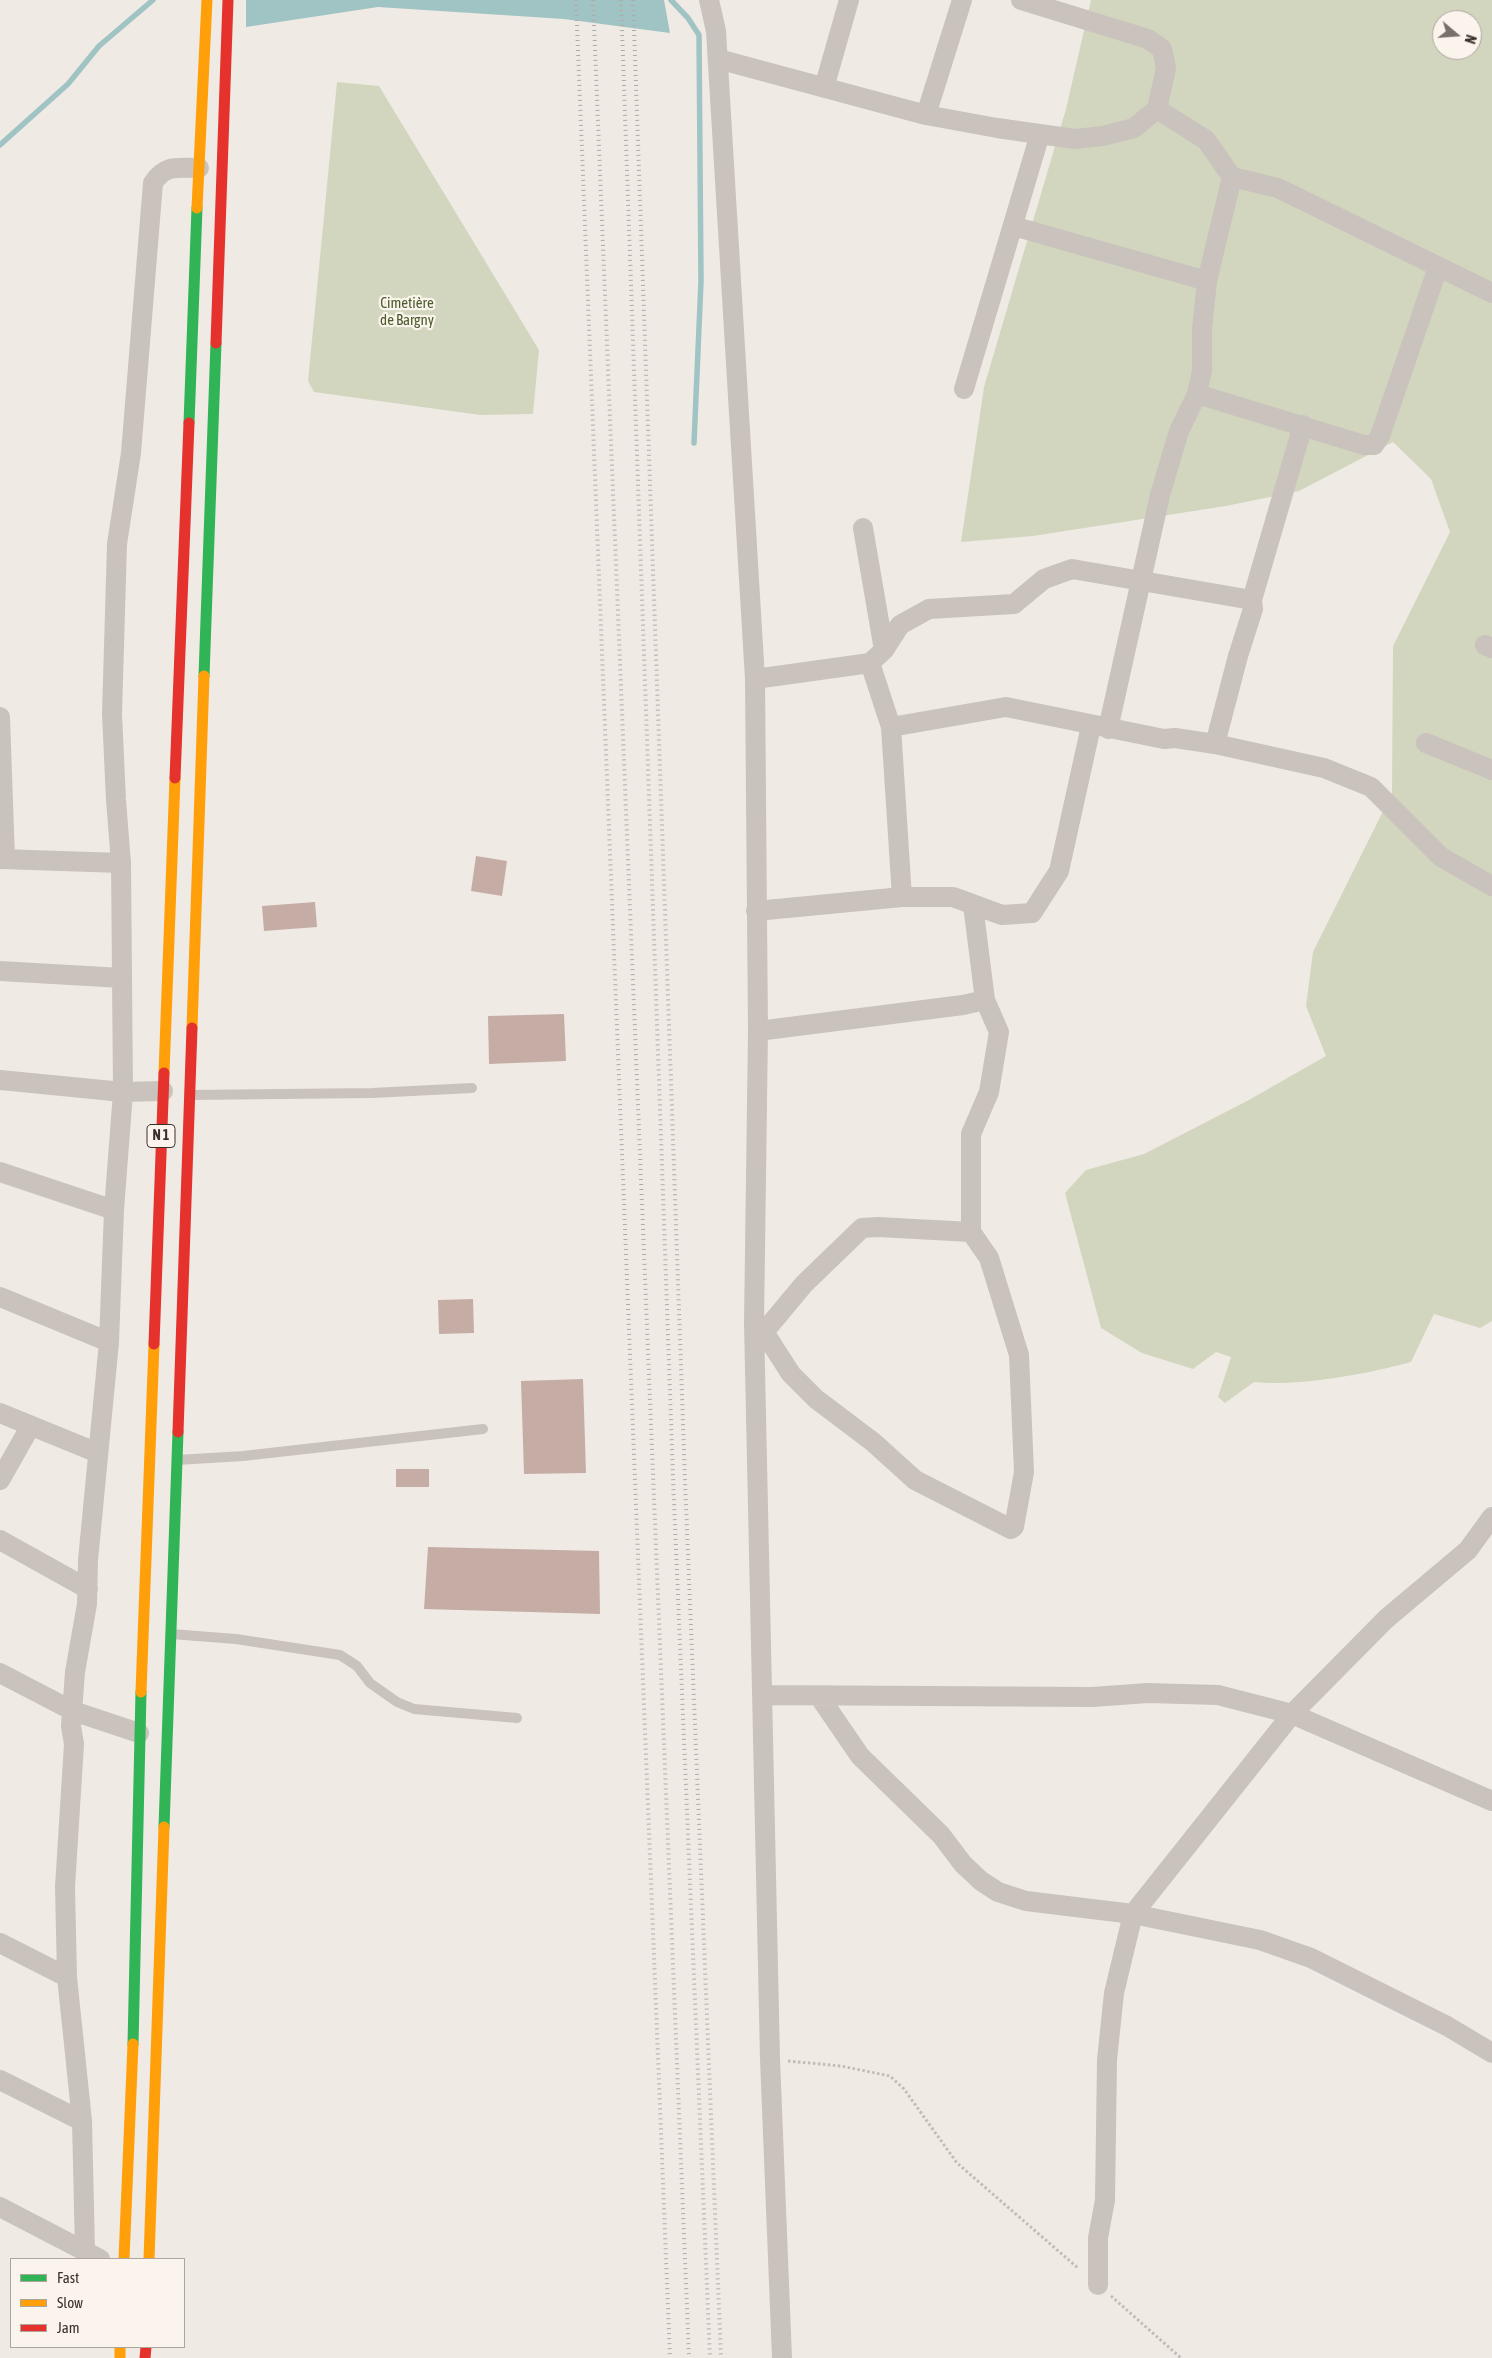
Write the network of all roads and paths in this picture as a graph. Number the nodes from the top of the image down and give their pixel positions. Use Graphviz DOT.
graph roads {
  1 [pos="207,0"];
  2 [pos="228,0"];
  3 [pos="709,0"];
  4 [pos="849,0"];
  5 [pos="962,0"];
  6 [pos="1021,0"];
  7 [pos="718,59"];
  8 [pos="824,88"];
  9 [pos="1157,109"];
  10 [pos="926,114"];
  11 [pos="1040,134"];
  12 [pos="198,168"];
  13 [pos="1232,177"];
  14 [pos="1013,226"];
  15 [pos="1438,266"];
  16 [pos="1207,281"];
  17 [pos="1492,293"];
  18 [pos="964,389"];
  19 [pos="1196,394"];
  20 [pos="1303,425"];
  21 [pos="864,528"];
  22 [pos="1142,581"];
  23 [pos="1252,600"];
  24 [pos="877,656"];
  25 [pos="755,679"];
  26 [pos="0,717"];
  27 [pos="891,727"];
  28 [pos="1100,728"];
  29 [pos="1426,743"];
  30 [pos="1215,744"];
  31 [pos="1492,770"];
  32 [pos="2,859"];
  33 [pos="121,863"];
  34 [pos="1492,886"];
  35 [pos="902,897"];
  36 [pos="973,905"];
  37 [pos="756,911"];
  38 [pos="0,971"];
  39 [pos="122,978"];
  40 [pos="985,1000"];
  41 [pos="758,1031"];
  42 [pos="0,1080"];
  43 [pos="472,1088"];
  44 [pos="163,1090"];
  45 [pos="123,1092"];
  46 [pos="189,1095"];
  47 [pos="0,1172"];
  48 [pos="114,1210"];
  49 [pos="971,1232"];
  50 [pos="0,1297"];
  51 [pos="759,1327"];
  52 [pos="109,1342"];
  53 [pos="0,1413"];
  54 [pos="30,1427"];
  55 [pos="483,1429"];
  56 [pos="98,1453"];
  57 [pos="176,1460"];
  58 [pos="0,1480"];
  59 [pos="1492,1517"];
  60 [pos="0,1540"];
  61 [pos="88,1589"];
  62 [pos="170,1634"];
  63 [pos="0,1673"];
  64 [pos="763,1695"];
  65 [pos="819,1696"];
  66 [pos="73,1710"];
  67 [pos="1292,1714"];
  68 [pos="517,1718"];
  69 [pos="139,1733"];
  70 [pos="1492,1801"];
  71 [pos="1133,1914"];
  72 [pos="0,1943"];
  73 [pos="67,1977"];
  74 [pos="1492,2052"];
  75 [pos="770,2059"];
  76 [pos="0,2080"];
  77 [pos="82,2121"];
  78 [pos="0,2207"];
  79 [pos="92,2255"];
  80 [pos="124,2258"];
  81 [pos="149,2258"];
  82 [pos="1098,2285"];
  83 [pos="782,2358"];
  84 [pos="1181,2358"];
  1 -- 12 [label="highway, N 1"];
  2 -- 46 [label="highway, N 1"];
  3 -- 7 [label="street"];
  4 -- 8 [label="street"];
  5 -- 10 [label="street"];
  6 -- 9 [label="street"];
  7 -- 8 [label="street"];
  7 -- 25 [label="street"];
  8 -- 10 [label="street"];
  9 -- 11 [label="street"];
  9 -- 13 [label="street"];
  10 -- 11 [label="street"];
  11 -- 14 [label="street"];
  12 -- 33 [label="street"];
  12 -- 44 [label="highway, N 1"];
  13 -- 15 [label="street"];
  13 -- 16 [label="street"];
  14 -- 16 [label="street"];
  14 -- 18 [label="street"];
  15 -- 17 [label="street"];
  15 -- 20 [label="street"];
  16 -- 19 [label="street"];
  19 -- 20 [label="street"];
  19 -- 22 [label="street"];
  20 -- 23 [label="street"];
  21 -- 24 [label="street"];
  22 -- 23 [label="street"];
  22 -- 24 [label="street"];
  22 -- 28 [label="street"];
  23 -- 30 [label="street"];
  24 -- 25 [label="street"];
  24 -- 27 [label="street"];
  25 -- 37 [label="street"];
  26 -- 32 [label="street"];
  27 -- 28 [label="street"];
  27 -- 35 [label="street"];
  28 -- 30 [label="street"];
  28 -- 36 [label="street"];
  29 -- 31 [label="street"];
  30 -- 34 [label="street"];
  32 -- 33 [label="street"];
  33 -- 39 [label="street"];
  35 -- 36 [label="street"];
  35 -- 37 [label="street"];
  36 -- 40 [label="street"];
  37 -- 41 [label="street"];
  38 -- 39 [label="street"];
  39 -- 45 [label="street"];
  40 -- 41 [label="street"];
  40 -- 49 [label="street"];
  41 -- 51 [label="street"];
  42 -- 45 [label="street"];
  43 -- 46 [label="lane"];
  44 -- 45 [label="street"];
  44 -- 69 [label="highway, N 1"];
  45 -- 48 [label="street"];
  46 -- 57 [label="highway, N 1"];
  47 -- 48 [label="street"];
  48 -- 52 [label="street"];
  49 -- 51 [label="street"];
  49 -- 51 [label="street"];
  50 -- 52 [label="street"];
  51 -- 64 [label="street"];
  52 -- 56 [label="street"];
  53 -- 54 [label="street"];
  54 -- 56 [label="street"];
  54 -- 58 [label="street"];
  55 -- 57 [label="lane"];
  56 -- 61 [label="street"];
  57 -- 62 [label="highway, N 1"];
  59 -- 67 [label="street"];
  60 -- 61 [label="street"];
  61 -- 66 [label="street"];
  62 -- 68 [label="lane"];
  62 -- 81 [label="highway, N 1"];
  63 -- 66 [label="street"];
  64 -- 65 [label="street"];
  64 -- 75 [label="street"];
  65 -- 67 [label="street"];
  65 -- 71 [label="street"];
  66 -- 69 [label="street"];
  66 -- 73 [label="street"];
  67 -- 70 [label="street"];
  67 -- 71 [label="street"];
  69 -- 80 [label="highway, N 1"];
  71 -- 74 [label="street"];
  71 -- 82 [label="street"];
  72 -- 73 [label="street"];
  73 -- 77 [label="street"];
  75 -- 82 [label="path"];
  75 -- 83 [label="street"];
  76 -- 77 [label="street"];
  77 -- 79 [label="street"];
  78 -- 79 [label="street"];
  82 -- 84 [label="path"];
}
